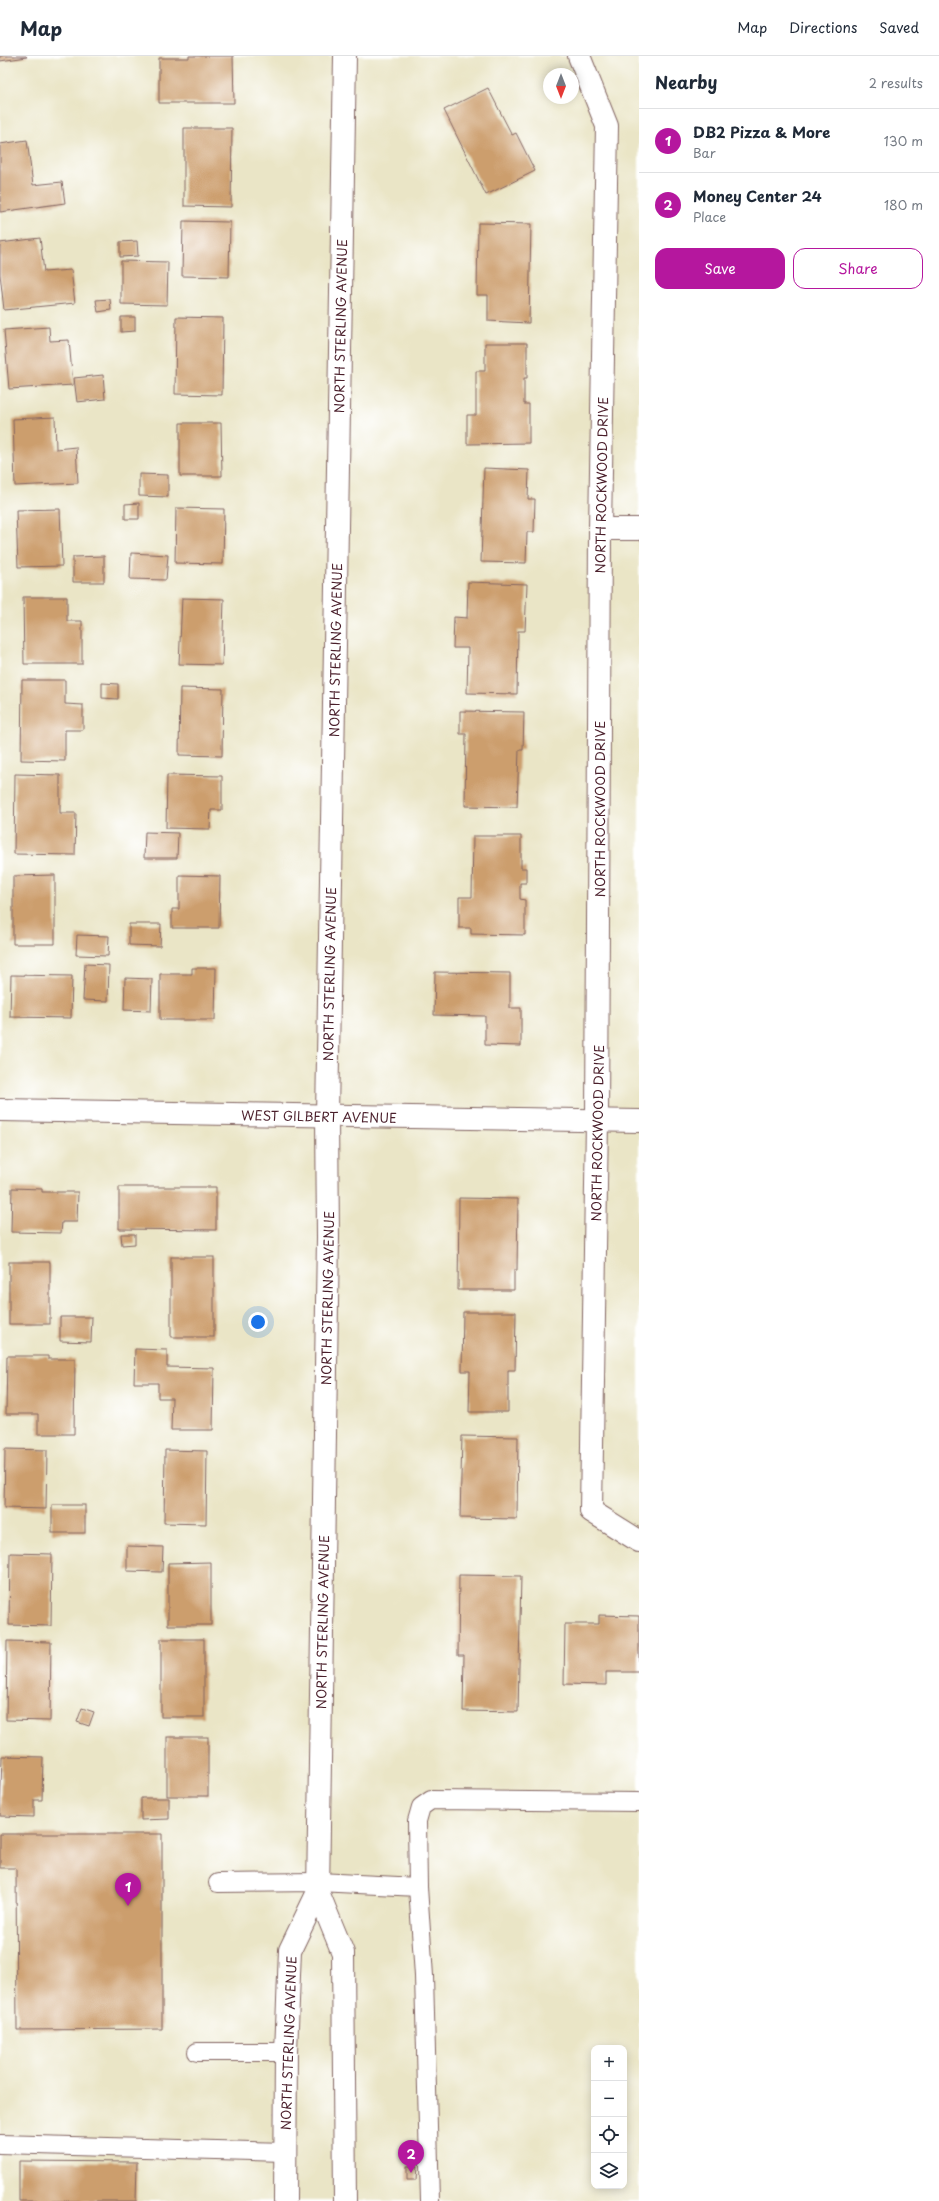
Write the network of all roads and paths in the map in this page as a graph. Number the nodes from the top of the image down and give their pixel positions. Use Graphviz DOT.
graph roads {
  1 [pos="344,56"];
  2 [pos="579,56"];
  3 [pos="600,529"];
  4 [pos="639,529"];
  5 [pos="0,1110"];
  6 [pos="327,1116"];
  7 [pos="598,1120"];
  8 [pos="639,1121"];
  9 [pos="639,1541"];
  10 [pos="639,1802"];
  11 [pos="218,1883"];
  12 [pos="318,1887"];
  13 [pos="418,1887"];
  14 [pos="197,2052"];
  15 [pos="286,2052"];
  16 [pos="0,2144"];
  17 [pos="285,2152"];
  18 [pos="285,2201"];
  19 [pos="345,2201"];
  20 [pos="430,2201"];
  1 -- 6 [label="main road, NORTH STERLING AVENUE"];
  2 -- 3 [label="main road, NORTH ROCKWOOD DRIVE"];
  3 -- 4 [label="main road"];
  3 -- 7 [label="main road, NORTH ROCKWOOD DRIVE"];
  5 -- 6 [label="main road, WEST GILBERT AVENUE"];
  6 -- 7 [label="main road, WEST GILBERT AVENUE"];
  6 -- 12 [label="main road, NORTH STERLING AVENUE"];
  7 -- 8 [label="main road, WEST GILBERT AVENUE"];
  7 -- 9 [label="main road, NORTH ROCKWOOD DRIVE"];
  10 -- 13 [label="lane"];
  11 -- 12 [label="lane"];
  12 -- 13 [label="lane"];
  12 -- 15 [label="main road, NORTH STERLING AVENUE"];
  12 -- 19 [label="main road, NORTH STERLING AVENUE"];
  13 -- 20 [label="lane"];
  14 -- 15 [label="lane"];
  15 -- 17 [label="main road, NORTH STERLING AVENUE"];
  16 -- 17 [label="lane"];
  17 -- 18 [label="main road, NORTH STERLING AVENUE"];
}
